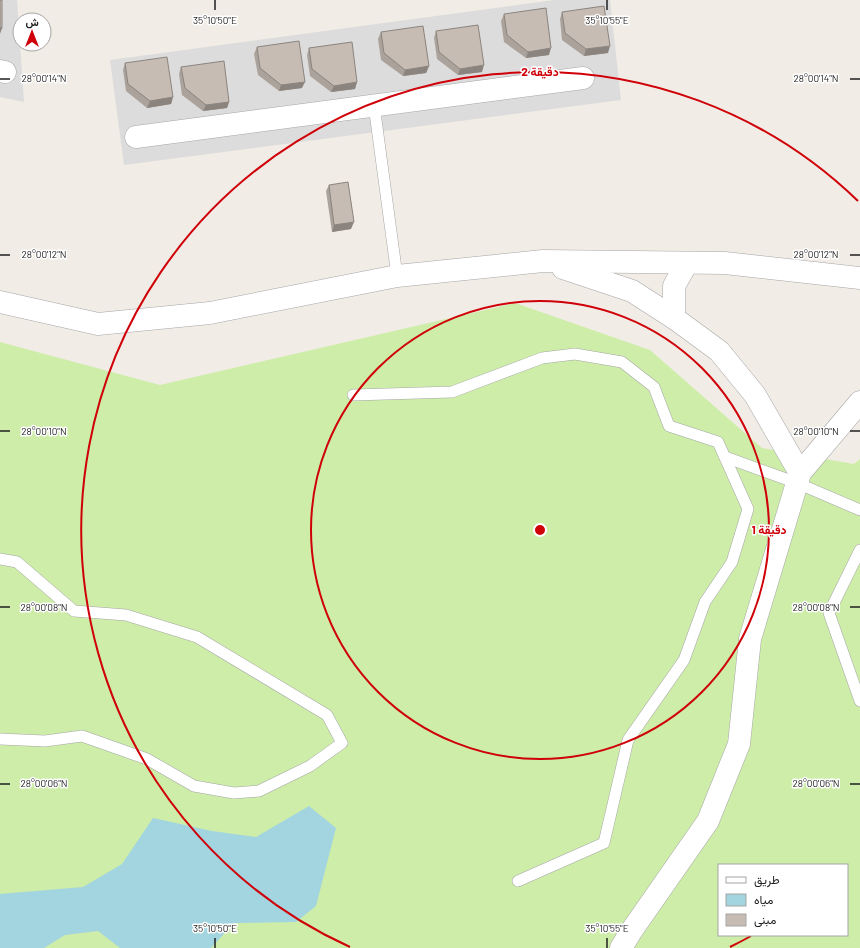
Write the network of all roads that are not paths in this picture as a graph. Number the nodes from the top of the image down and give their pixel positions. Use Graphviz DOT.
graph roads {
  1 [pos="582,78"];
  2 [pos="374,105"];
  3 [pos="136,137"];
  4 [pos="543,261"];
  5 [pos="687,263"];
  6 [pos="397,276"];
  7 [pos="860,278"];
  8 [pos="0,302"];
  9 [pos="674,318"];
  10 [pos="353,395"];
  11 [pos="860,402"];
  12 [pos="725,457"];
  13 [pos="799,478"];
  14 [pos="860,510"];
  15 [pos="860,550"];
  16 [pos="0,559"];
  17 [pos="860,701"];
  18 [pos="0,739"];
  19 [pos="518,881"];
  20 [pos="622,948"];
  1 -- 2 [label="street"];
  2 -- 3 [label="street"];
  2 -- 6 [label="lane"];
  4 -- 5 [label="street"];
  4 -- 6 [label="street"];
  4 -- 9 [label="street"];
  5 -- 7 [label="street"];
  5 -- 9 [label="street"];
  6 -- 8 [label="street"];
  9 -- 13 [label="street"];
  10 -- 12 [label="lane"];
  11 -- 13 [label="street"];
  12 -- 13 [label="lane"];
  12 -- 19 [label="lane"];
  13 -- 14 [label="lane"];
  13 -- 20 [label="street"];
  15 -- 17 [label="lane"];
  16 -- 18 [label="lane"];
}
